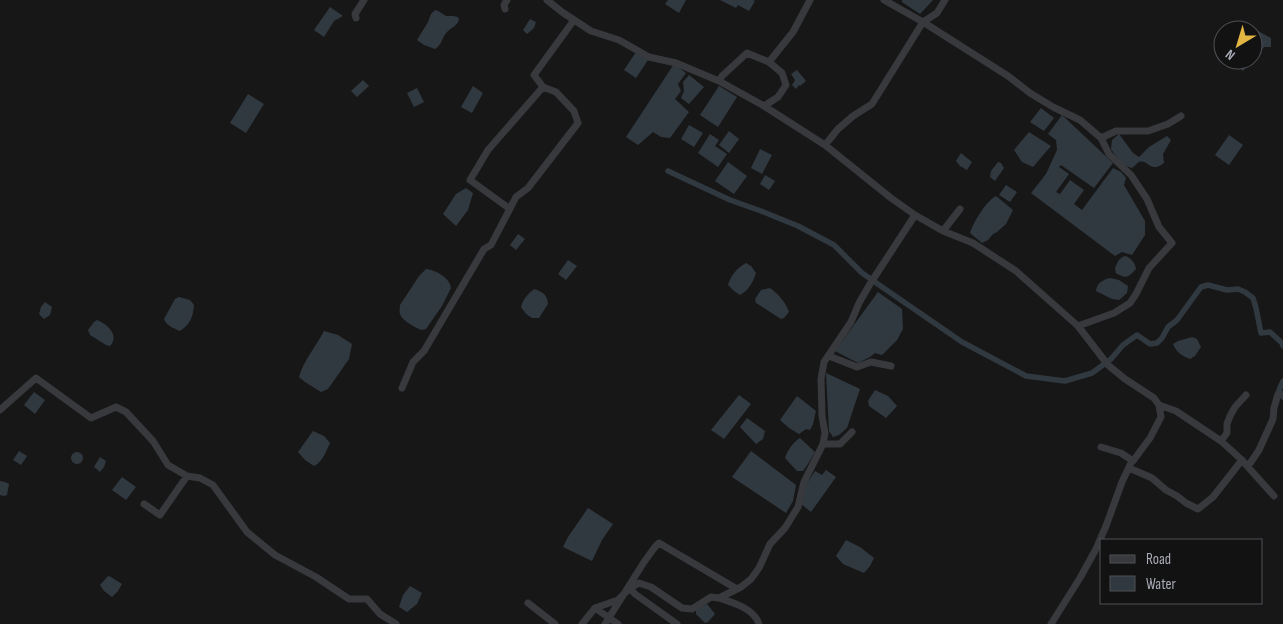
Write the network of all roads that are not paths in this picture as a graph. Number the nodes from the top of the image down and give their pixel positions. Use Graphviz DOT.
graph roads {
  1 [pos="364,0"];
  2 [pos="507,0"];
  3 [pos="548,0"];
  4 [pos="810,0"];
  5 [pos="884,0"];
  6 [pos="945,0"];
  7 [pos="505,9"];
  8 [pos="356,18"];
  9 [pos="574,20"];
  10 [pos="923,22"];
  11 [pos="769,62"];
  12 [pos="719,81"];
  13 [pos="543,87"];
  14 [pos="764,106"];
  15 [pos="1181,116"];
  16 [pos="1101,138"];
  17 [pos="825,145"];
  18 [pos="510,209"];
  19 [pos="960,209"];
  20 [pos="915,215"];
  21 [pos="943,231"];
  22 [pos="1078,326"];
  23 [pos="828,356"];
  24 [pos="891,366"];
  25 [pos="402,388"];
  26 [pos="1278,394"];
  27 [pos="1246,395"];
  28 [pos="1159,405"];
  29 [pos="0,410"];
  30 [pos="852,432"];
  31 [pos="1221,441"];
  32 [pos="823,444"];
  33 [pos="1101,447"];
  34 [pos="1134,461"];
  35 [pos="1244,463"];
  36 [pos="1129,468"];
  37 [pos="187,476"];
  38 [pos="1274,496"];
  39 [pos="144,504"];
  40 [pos="1100,539"];
  41 [pos="1100,539"];
  42 [pos="737,589"];
  43 [pos="627,591"];
  44 [pos="719,598"];
  45 [pos="528,604"];
  46 [pos="595,608"];
  47 [pos="607,621"];
  48 [pos="396,624"];
  49 [pos="555,624"];
  50 [pos="582,624"];
  51 [pos="618,624"];
  52 [pos="677,624"];
  53 [pos="759,624"];
  54 [pos="1051,624"];
  1 -- 8 [label="street"];
  2 -- 7 [label="street"];
  3 -- 9 [label="street"];
  4 -- 11 [label="street"];
  5 -- 10 [label="street"];
  6 -- 10 [label="street"];
  9 -- 12 [label="street"];
  9 -- 13 [label="street"];
  10 -- 16 [label="street"];
  10 -- 17 [label="street"];
  11 -- 12 [label="street"];
  11 -- 14 [label="street"];
  12 -- 14 [label="street"];
  13 -- 18 [label="street"];
  13 -- 18 [label="street"];
  14 -- 17 [label="street"];
  15 -- 16 [label="street"];
  16 -- 22 [label="street"];
  17 -- 20 [label="street"];
  18 -- 25 [label="street"];
  19 -- 21 [label="street"];
  20 -- 21 [label="street"];
  20 -- 23 [label="street"];
  21 -- 22 [label="street"];
  22 -- 28 [label="street"];
  23 -- 24 [label="street"];
  23 -- 32 [label="street"];
  26 -- 35 [label="street"];
  27 -- 31 [label="street"];
  28 -- 31 [label="street"];
  28 -- 34 [label="street"];
  29 -- 37 [label="street"];
  30 -- 32 [label="street"];
  31 -- 35 [label="street"];
  32 -- 42 [label="street"];
  33 -- 34 [label="street"];
  34 -- 36 [label="street"];
  35 -- 36 [label="street"];
  35 -- 38 [label="street"];
  36 -- 40 [label="street"];
  37 -- 39 [label="street"];
  37 -- 48 [label="street"];
  41 -- 54 [label="street"];
  42 -- 43 [label="street"];
  42 -- 44 [label="street"];
  43 -- 44 [label="street"];
  43 -- 46 [label="street"];
  43 -- 47 [label="street"];
  43 -- 52 [label="street"];
  44 -- 53 [label="street"];
  45 -- 49 [label="street"];
  46 -- 47 [label="street"];
  46 -- 50 [label="street"];
  47 -- 51 [label="street"];
}
